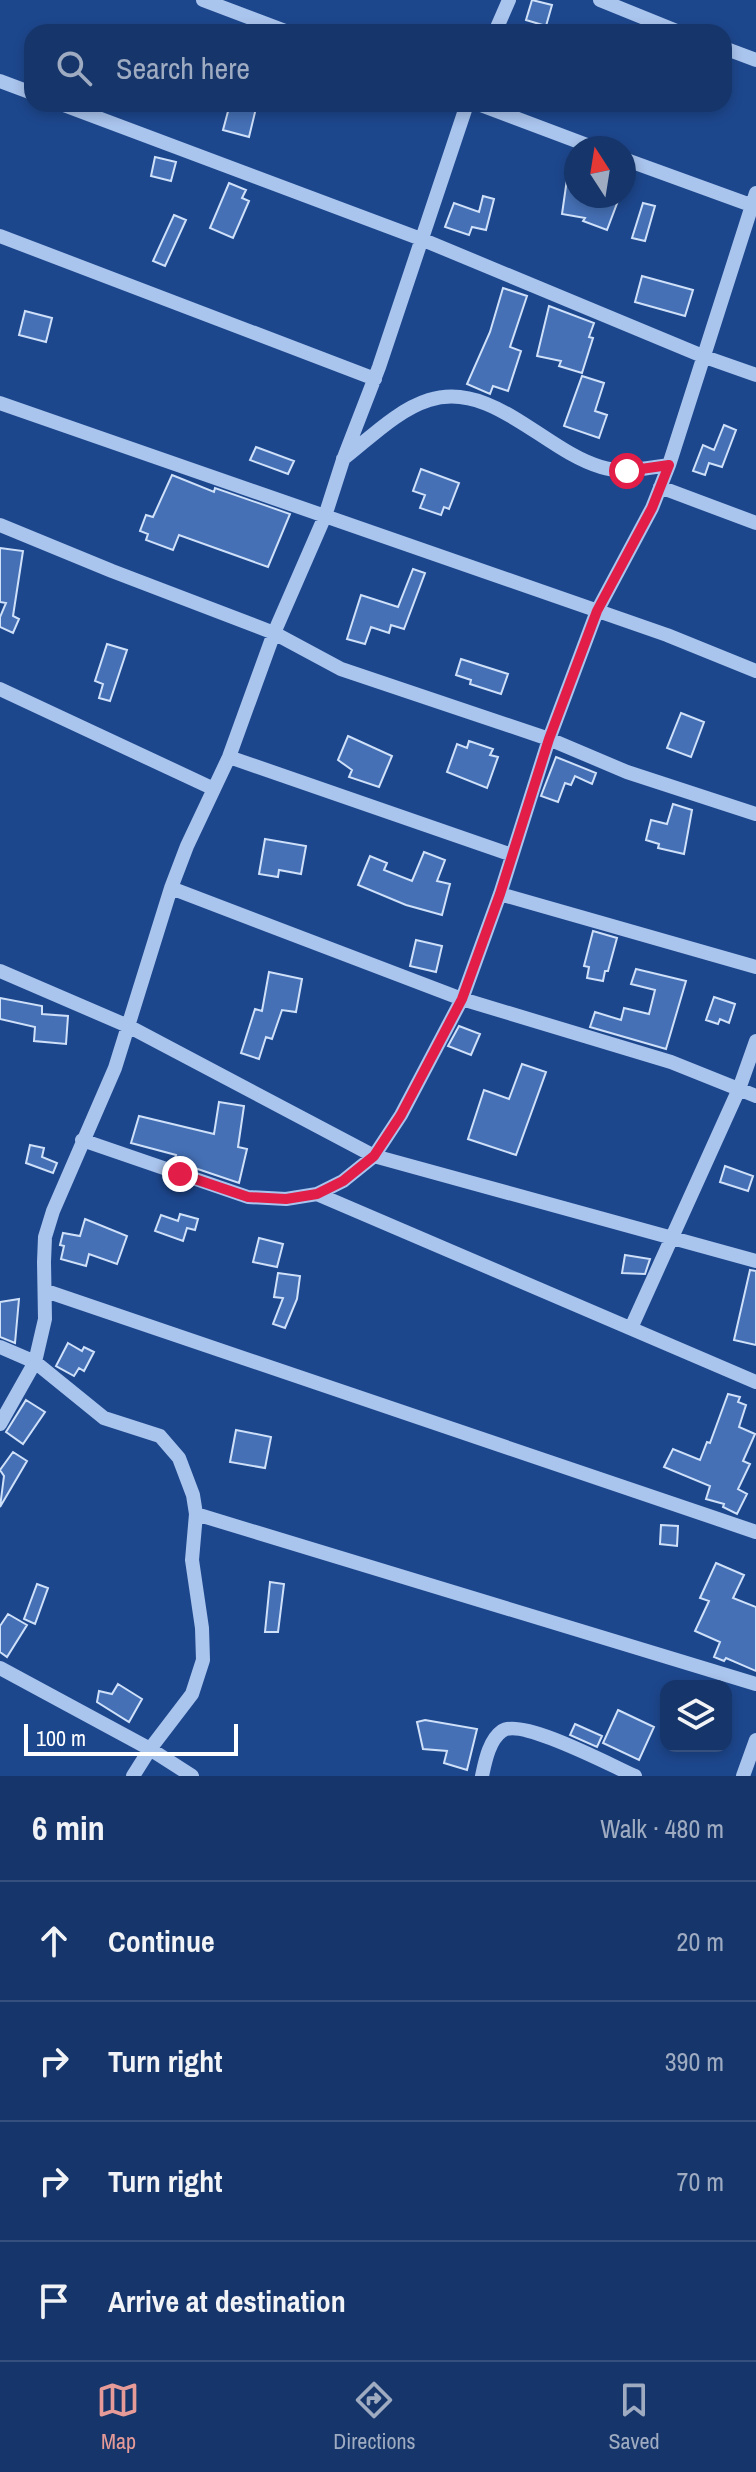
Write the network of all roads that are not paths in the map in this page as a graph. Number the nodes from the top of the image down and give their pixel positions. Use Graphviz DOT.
graph roads {
  1 [pos="203,0"];
  2 [pos="509,0"];
  3 [pos="600,0"];
  4 [pos="267,24"];
  5 [pos="498,24"];
  6 [pos="659,24"];
  7 [pos="732,51"];
  8 [pos="756,60"];
  9 [pos="0,81"];
  10 [pos="24,90"];
  11 [pos="82,112"];
  12 [pos="464,112"];
  13 [pos="499,112"];
  14 [pos="564,136"];
  15 [pos="636,163"];
  16 [pos="755,201"];
  17 [pos="0,236"];
  18 [pos="421,239"];
  19 [pos="705,357"];
  20 [pos="756,375"];
  21 [pos="375,379"];
  22 [pos="0,403"];
  23 [pos="343,460"];
  24 [pos="669,465"];
  25 [pos="660,487"];
  26 [pos="325,516"];
  27 [pos="756,523"];
  28 [pos="0,525"];
  29 [pos="597,611"];
  30 [pos="274,633"];
  31 [pos="756,671"];
  32 [pos="0,689"];
  33 [pos="549,739"];
  34 [pos="229,757"];
  35 [pos="214,789"];
  36 [pos="756,814"];
  37 [pos="512,855"];
  38 [pos="171,888"];
  39 [pos="500,894"];
  40 [pos="756,967"];
  41 [pos="0,971"];
  42 [pos="462,999"];
  43 [pos="128,1026"];
  44 [pos="756,1041"];
  45 [pos="739,1089"];
  46 [pos="756,1096"];
  47 [pos="82,1140"];
  48 [pos="374,1156"];
  49 [pos="317,1194"];
  50 [pos="672,1238"];
  51 [pos="756,1261"];
  52 [pos="46,1291"];
  53 [pos="631,1328"];
  54 [pos="0,1347"];
  55 [pos="35,1362"];
  56 [pos="756,1382"];
  57 [pos="0,1424"];
  58 [pos="196,1514"];
  59 [pos="756,1532"];
  60 [pos="0,1668"];
  61 [pos="756,1684"];
  62 [pos="756,1740"];
  63 [pos="150,1749"];
  64 [pos="133,1776"];
  65 [pos="192,1776"];
  66 [pos="482,1776"];
  67 [pos="635,1776"];
  68 [pos="743,1776"];
  1 -- 4 [label="street"];
  2 -- 5 [label="street"];
  3 -- 6 [label="street"];
  7 -- 8 [label="street"];
  9 -- 10 [label="street"];
  11 -- 18 [label="street"];
  12 -- 18 [label="street"];
  13 -- 14 [label="street"];
  15 -- 16 [label="street"];
  16 -- 19 [label="street"];
  17 -- 21 [label="street"];
  18 -- 19 [label="street"];
  18 -- 21 [label="street"];
  19 -- 20 [label="street"];
  19 -- 24 [label="street"];
  21 -- 23 [label="street"];
  22 -- 26 [label="street"];
  23 -- 24 [label="street"];
  23 -- 26 [label="street"];
  24 -- 25 [label="street"];
  25 -- 27 [label="street"];
  25 -- 29 [label="street"];
  26 -- 29 [label="street"];
  26 -- 30 [label="street"];
  28 -- 30 [label="street"];
  29 -- 31 [label="street"];
  29 -- 33 [label="street"];
  30 -- 33 [label="street"];
  30 -- 34 [label="street"];
  32 -- 35 [label="street"];
  33 -- 36 [label="street"];
  33 -- 37 [label="street"];
  34 -- 35 [label="street"];
  34 -- 37 [label="street"];
  35 -- 38 [label="street"];
  37 -- 39 [label="street"];
  38 -- 42 [label="street"];
  38 -- 43 [label="street"];
  39 -- 40 [label="street"];
  39 -- 42 [label="street"];
  41 -- 43 [label="street"];
  42 -- 45 [label="street"];
  42 -- 48 [label="street"];
  43 -- 47 [label="street"];
  43 -- 48 [label="street"];
  44 -- 45 [label="street"];
  45 -- 46 [label="street"];
  45 -- 50 [label="street"];
  47 -- 49 [label="street"];
  47 -- 52 [label="street"];
  48 -- 49 [label="street"];
  48 -- 50 [label="street"];
  49 -- 53 [label="street"];
  50 -- 51 [label="street"];
  50 -- 53 [label="street"];
  52 -- 55 [label="street"];
  52 -- 59 [label="street"];
  53 -- 56 [label="street"];
  54 -- 55 [label="street"];
  55 -- 57 [label="street"];
  55 -- 58 [label="street"];
  58 -- 61 [label="street"];
  58 -- 63 [label="street"];
  60 -- 63 [label="street"];
  62 -- 68 [label="street"];
  63 -- 64 [label="street"];
  63 -- 65 [label="street"];
  66 -- 67 [label="street"];
}
